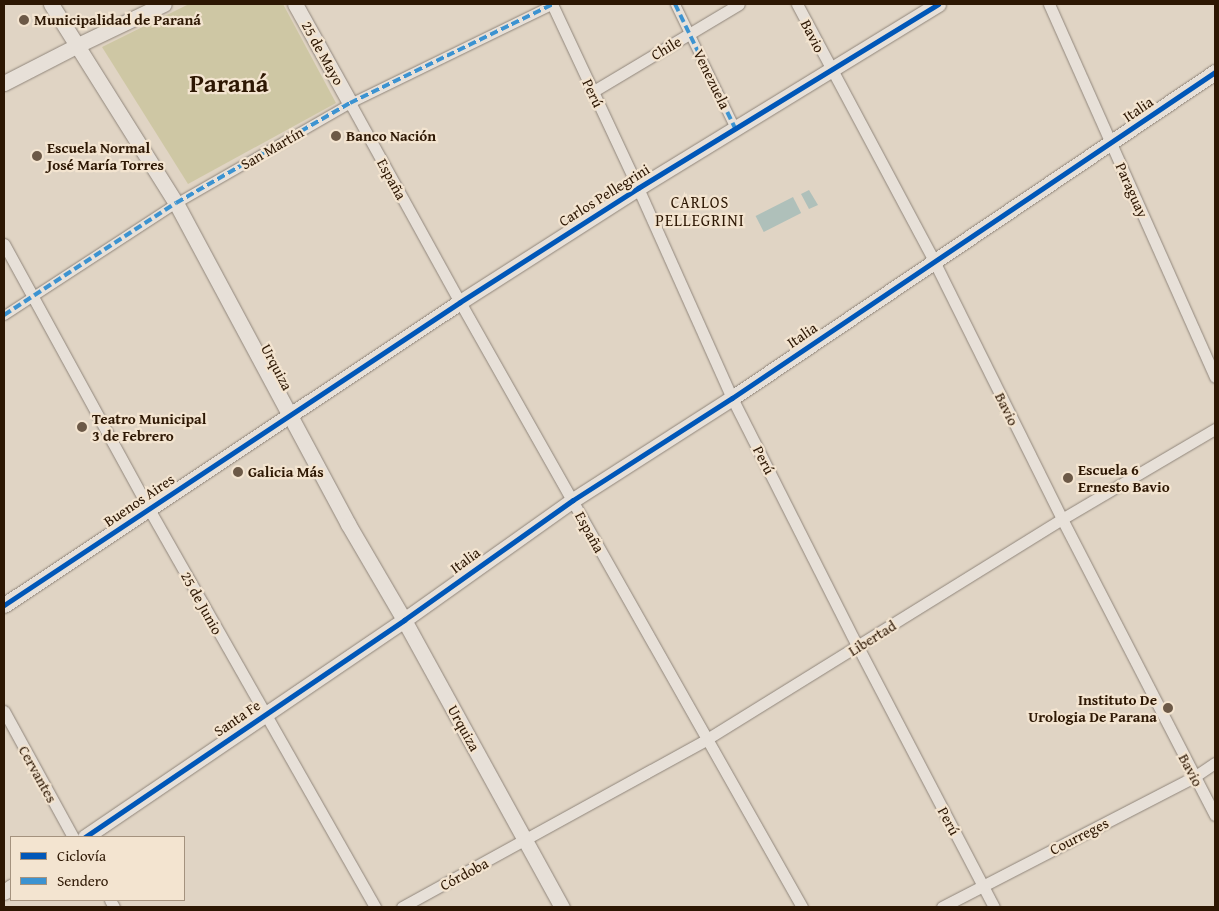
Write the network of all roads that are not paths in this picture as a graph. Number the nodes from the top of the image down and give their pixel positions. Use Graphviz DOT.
graph roads {
  1 [pos="51,4"];
  2 [pos="164,4"];
  3 [pos="295,4"];
  4 [pos="552,4"];
  5 [pos="675,4"];
  6 [pos="739,4"];
  7 [pos="797,4"];
  8 [pos="938,4"];
  9 [pos="1049,4"];
  10 [pos="689,33"];
  11 [pos="78,44"];
  12 [pos="831,70"];
  13 [pos="1215,72"];
  14 [pos="4,83"];
  15 [pos="592,92"];
  16 [pos="350,103"];
  17 [pos="735,128"];
  18 [pos="1110,142"];
  19 [pos="638,188"];
  20 [pos="176,203"];
  21 [pos="4,244"];
  22 [pos="934,261"];
  23 [pos="33,295"];
  24 [pos="460,302"];
  25 [pos="4,315"];
  26 [pos="1215,377"];
  27 [pos="732,398"];
  28 [pos="288,414"];
  29 [pos="1215,430"];
  30 [pos="573,500"];
  31 [pos="149,509"];
  32 [pos="1062,520"];
  33 [pos="4,605"];
  34 [pos="404,620"];
  35 [pos="858,647"];
  36 [pos="4,711"];
  37 [pos="264,714"];
  38 [pos="707,739"];
  39 [pos="1215,763"];
  40 [pos="1194,777"];
  41 [pos="1215,815"];
  42 [pos="72,836"];
  43 [pos="86,836"];
  44 [pos="525,841"];
  45 [pos="983,886"];
  46 [pos="375,907"];
  47 [pos="402,907"];
  48 [pos="562,907"];
  49 [pos="802,907"];
  50 [pos="942,907"];
  51 [pos="994,907"];
  1 -- 11 [label="street, Urquiza"];
  2 -- 11 [label="street"];
  3 -- 16 [label="street, 25 de Mayo"];
  4 -- 15 [label="street, Perú"];
  4 -- 16 [label="street, San Martín"];
  5 -- 10 [label="street, Venezuela"];
  6 -- 10 [label="street, Chile"];
  7 -- 12 [label="street, Bavio"];
  8 -- 12 [label="street, Carlos Pellegrini"];
  9 -- 18 [label="street, Paraguay"];
  10 -- 15 [label="street, Chile"];
  10 -- 17 [label="street, Venezuela"];
  11 -- 14 [label="street"];
  11 -- 20 [label="street, Urquiza"];
  12 -- 17 [label="street, Carlos Pellegrini"];
  12 -- 22 [label="street, Bavio"];
  13 -- 18 [label="street, Italia"];
  15 -- 19 [label="street, Perú"];
  16 -- 20 [label="street, San Martín"];
  16 -- 24 [label="street, España"];
  17 -- 19 [label="street, Carlos Pellegrini"];
  18 -- 22 [label="street, Italia"];
  18 -- 26 [label="street, Paraguay"];
  19 -- 24 [label="street, Carlos Pellegrini"];
  19 -- 27 [label="street, Perú"];
  20 -- 23 [label="street, San Martín"];
  20 -- 28 [label="street, Urquiza"];
  21 -- 23 [label="street, 25 de Junio"];
  22 -- 27 [label="street, Italia"];
  22 -- 32 [label="street, Bavio"];
  23 -- 25 [label="street, San Martín"];
  23 -- 31 [label="street, 25 de Junio"];
  24 -- 28 [label="street, Carlos Pellegrini"];
  24 -- 30 [label="street, España"];
  27 -- 30 [label="street, Italia"];
  27 -- 35 [label="street, Perú"];
  28 -- 31 [label="street, Buenos Aires"];
  28 -- 34 [label="street, Urquiza"];
  29 -- 32 [label="street, Libertad"];
  30 -- 34 [label="street, Italia"];
  30 -- 38 [label="street, España"];
  31 -- 33 [label="street, Buenos Aires"];
  31 -- 37 [label="street, 25 de Junio"];
  32 -- 35 [label="street, Libertad"];
  32 -- 40 [label="street, Bavio"];
  34 -- 37 [label="street, Santa Fe"];
  34 -- 44 [label="street, Urquiza"];
  35 -- 38 [label="street, Libertad"];
  35 -- 45 [label="street, Perú"];
  36 -- 42 [label="street, Cervantes"];
  37 -- 43 [label="street, Santa Fe"];
  37 -- 46 [label="street, 25 de Junio"];
  38 -- 44 [label="street, Libertad"];
  38 -- 49 [label="street, España"];
  39 -- 40 [label="street, Courreges"];
  40 -- 41 [label="street, Bavio"];
  40 -- 45 [label="street, Courreges"];
  44 -- 47 [label="street, Córdoba"];
  44 -- 48 [label="street, Urquiza"];
  45 -- 50 [label="street, Courreges"];
  45 -- 51 [label="street, Perú"];
}
